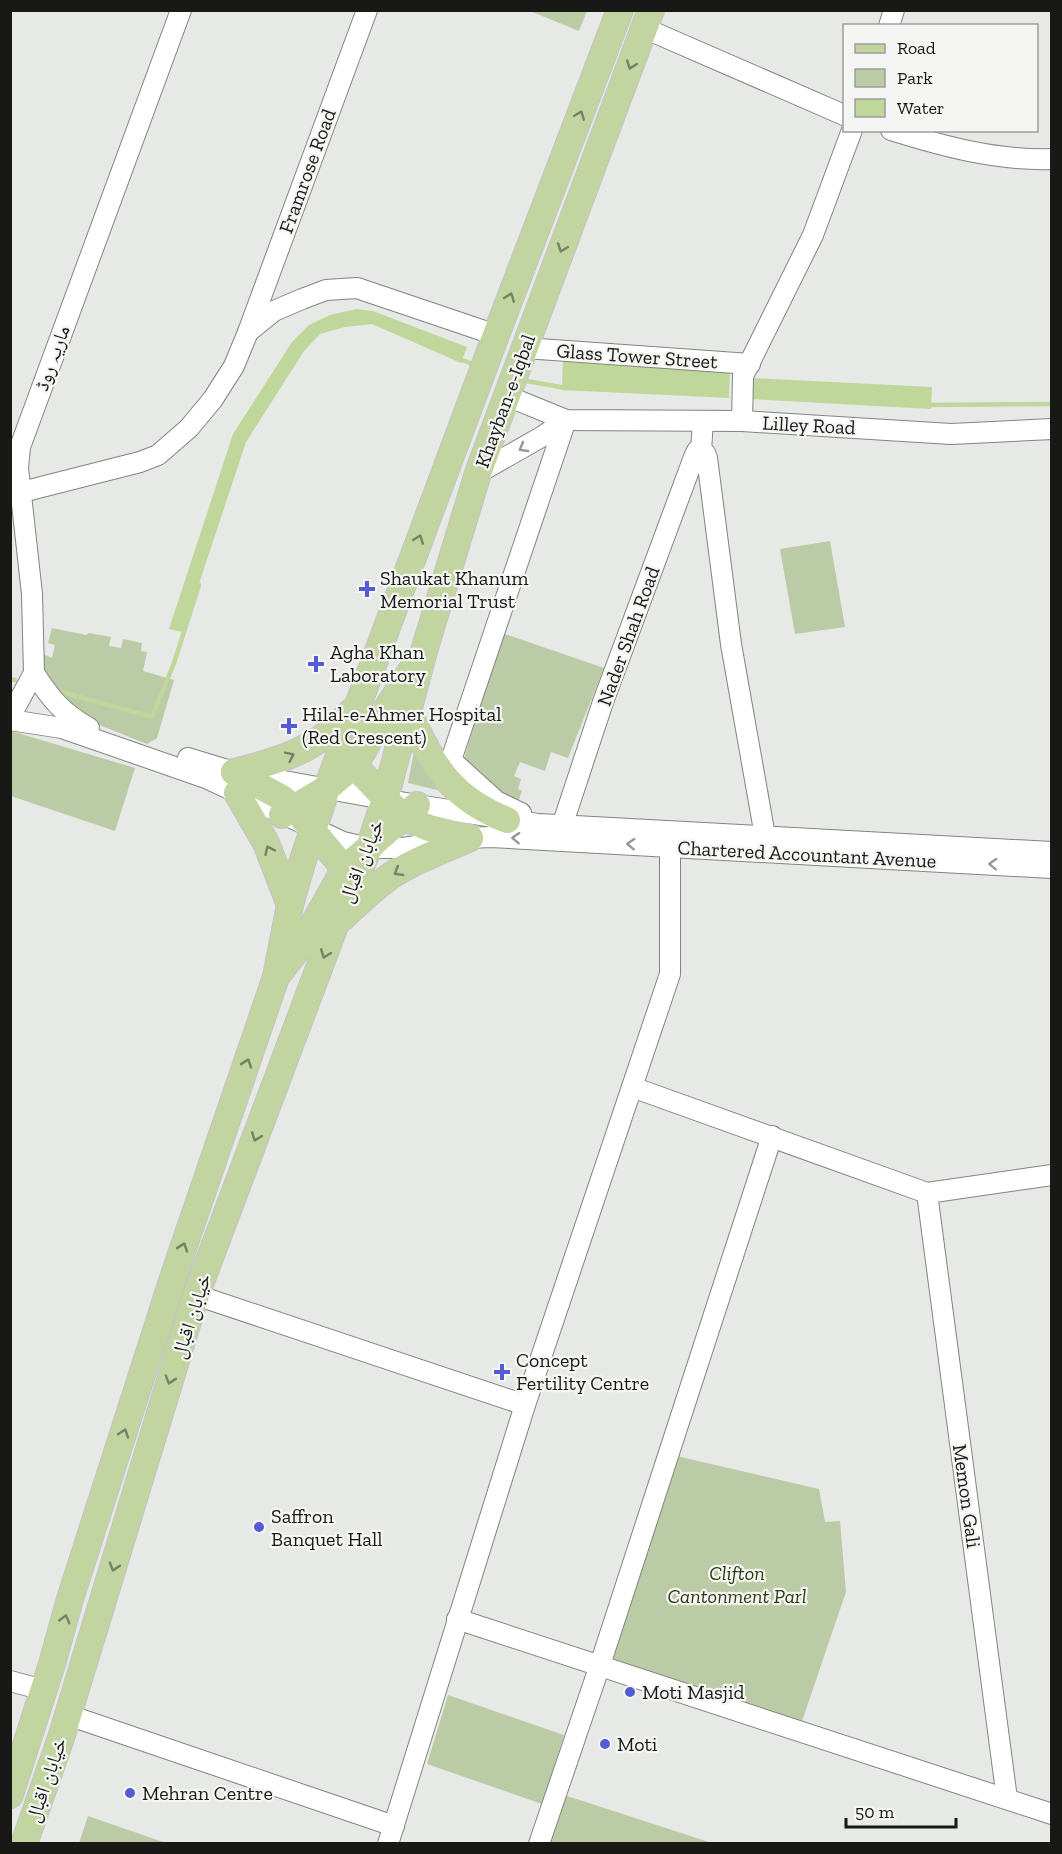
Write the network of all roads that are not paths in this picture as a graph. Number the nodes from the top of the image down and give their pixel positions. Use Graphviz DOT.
graph roads {
  1 [pos="181,10"];
  2 [pos="367,10"];
  3 [pos="620,10"];
  4 [pos="664,10"];
  5 [pos="650,23"];
  6 [pos="843,115"];
  7 [pos="851,132"];
  8 [pos="897,132"];
  9 [pos="1052,159"];
  10 [pos="248,332"];
  11 [pos="496,336"];
  12 [pos="525,348"];
  13 [pos="750,364"];
  14 [pos="507,396"];
  15 [pos="566,420"];
  16 [pos="703,421"];
  17 [pos="742,421"];
  18 [pos="1052,429"];
  19 [pos="701,450"];
  20 [pos="478,473"];
  21 [pos="16,494"];
  22 [pos="424,651"];
  23 [pos="34,673"];
  24 [pos="357,706"];
  25 [pos="409,713"];
  26 [pos="10,719"];
  27 [pos="62,728"];
  28 [pos="346,758"];
  29 [pos="448,769"];
  30 [pos="235,782"];
  31 [pos="327,788"];
  32 [pos="402,807"];
  33 [pos="289,812"];
  34 [pos="507,820"];
  35 [pos="563,828"];
  36 [pos="313,830"];
  37 [pos="765,836"];
  38 [pos="470,838"];
  39 [pos="670,846"];
  40 [pos="369,848"];
  41 [pos="1044,852"];
  42 [pos="1052,868"];
  43 [pos="349,874"];
  44 [pos="290,905"];
  45 [pos="336,923"];
  46 [pos="276,977"];
  47 [pos="632,1087"];
  48 [pos="772,1136"];
  49 [pos="1052,1176"];
  50 [pos="927,1193"];
  51 [pos="196,1295"];
  52 [pos="525,1405"];
  53 [pos="457,1619"];
  54 [pos="52,1664"];
  55 [pos="600,1665"];
  56 [pos="10,1681"];
  57 [pos="36,1688"];
  58 [pos="65,1726"];
  59 [pos="10,1762"];
  60 [pos="10,1795"];
  61 [pos="1007,1799"];
  62 [pos="1052,1814"];
  63 [pos="391,1834"];
  64 [pos="24,1844"];
  65 [pos="37,1844"];
  66 [pos="539,1844"];
  1 -- 21 [label="street, ماریہ روڈ"];
  2 -- 10 [label="street, Framrose Road"];
  11 -- 3 [label="main road, Khayban-e-Iqbal, one-way"];
  4 -- 5 [label="street"];
  5 -- 6 [label="street"];
  5 -- 12 [label="main road, Khayban-e-Iqbal, one-way"];
  7 -- 13 [label="street"];
  8 -- 9 [label="street"];
  10 -- 11 [label="street"];
  10 -- 21 [label="street, Framrose Road"];
  24 -- 11 [label="main road, Khayban-e-Iqbal, one-way"];
  12 -- 13 [label="street, Glass Tower Street"];
  12 -- 14 [label="main road, Khayban-e-Iqbal"];
  13 -- 17 [label="street"];
  14 -- 15 [label="street, Lilley Road"];
  14 -- 20 [label="main road, Khayban-e-Iqbal"];
  15 -- 16 [label="street, Lilley Road"];
  15 -- 20 [label="street, one-way"];
  15 -- 29 [label="street"];
  16 -- 17 [label="street, Lilley Road"];
  16 -- 19 [label="street"];
  17 -- 18 [label="street, Lilley Road"];
  19 -- 35 [label="street, Nader Shah Road"];
  19 -- 37 [label="street"];
  20 -- 22 [label="main road, Khayban-e-Iqbal"];
  21 -- 23 [label="street, ماریہ روڈ"];
  22 -- 25 [label="main road, Khayban-e-Iqbal"];
  22 -- 28 [label="main road"];
  23 -- 26 [label="street"];
  23 -- 27 [label="street, ماریہ روڈ"];
  23 -- 30 [label="street"];
  24 -- 28 [label="main road, Khayban-e-Iqbal"];
  30 -- 24 [label="main road, one-way"];
  25 -- 29 [label="main road"];
  25 -- 32 [label="main road, Khayban-e-Iqbal"];
  26 -- 27 [label="street"];
  27 -- 30 [label="street"];
  28 -- 31 [label="main road, Khayban-e-Iqbal"];
  28 -- 32 [label="main road"];
  29 -- 34 [label="main road"];
  29 -- 35 [label="street"];
  30 -- 31 [label="street"];
  30 -- 33 [label="main road"];
  44 -- 30 [label="main road, one-way"];
  31 -- 32 [label="street"];
  31 -- 33 [label="main road"];
  31 -- 36 [label="main road, Khayban-e-Iqbal"];
  32 -- 34 [label="street"];
  32 -- 38 [label="main road"];
  32 -- 40 [label="main road"];
  33 -- 36 [label="main road"];
  34 -- 35 [label="street"];
  35 -- 37 [label="street, Chartered Accountant Avenue"];
  35 -- 38 [label="street, one-way"];
  39 -- 35 [label="street, Chartered Accountant Avenue, one-way"];
  36 -- 40 [label="street"];
  36 -- 43 [label="main road"];
  36 -- 44 [label="main road, خیابان اقبال"];
  37 -- 41 [label="street, Chartered Accountant Avenue"];
  38 -- 40 [label="street"];
  38 -- 45 [label="main road, one-way"];
  42 -- 39 [label="street, Chartered Accountant Avenue, one-way"];
  39 -- 47 [label="street"];
  40 -- 43 [label="main road, خیابان اقبال"];
  43 -- 45 [label="main road, خیابان اقبال"];
  43 -- 46 [label="main road"];
  44 -- 46 [label="main road, خیابان اقبال"];
  45 -- 51 [label="main road, خیابان اقبال, one-way"];
  54 -- 46 [label="main road, خیابان اقبال, one-way"];
  47 -- 48 [label="street"];
  47 -- 52 [label="street"];
  48 -- 50 [label="street"];
  48 -- 55 [label="street"];
  49 -- 50 [label="street"];
  50 -- 61 [label="street, Memon Gali"];
  51 -- 52 [label="street"];
  51 -- 58 [label="main road, خیابان اقبال, one-way"];
  52 -- 53 [label="street"];
  53 -- 55 [label="street"];
  53 -- 63 [label="street"];
  54 -- 57 [label="main road"];
  54 -- 60 [label="main road, خیابان اقبال"];
  55 -- 61 [label="street"];
  55 -- 66 [label="street"];
  56 -- 57 [label="street"];
  57 -- 59 [label="main road"];
  58 -- 63 [label="street"];
  58 -- 64 [label="main road, خیابان اقبال"];
  58 -- 65 [label="main road"];
  61 -- 62 [label="street"];
}
